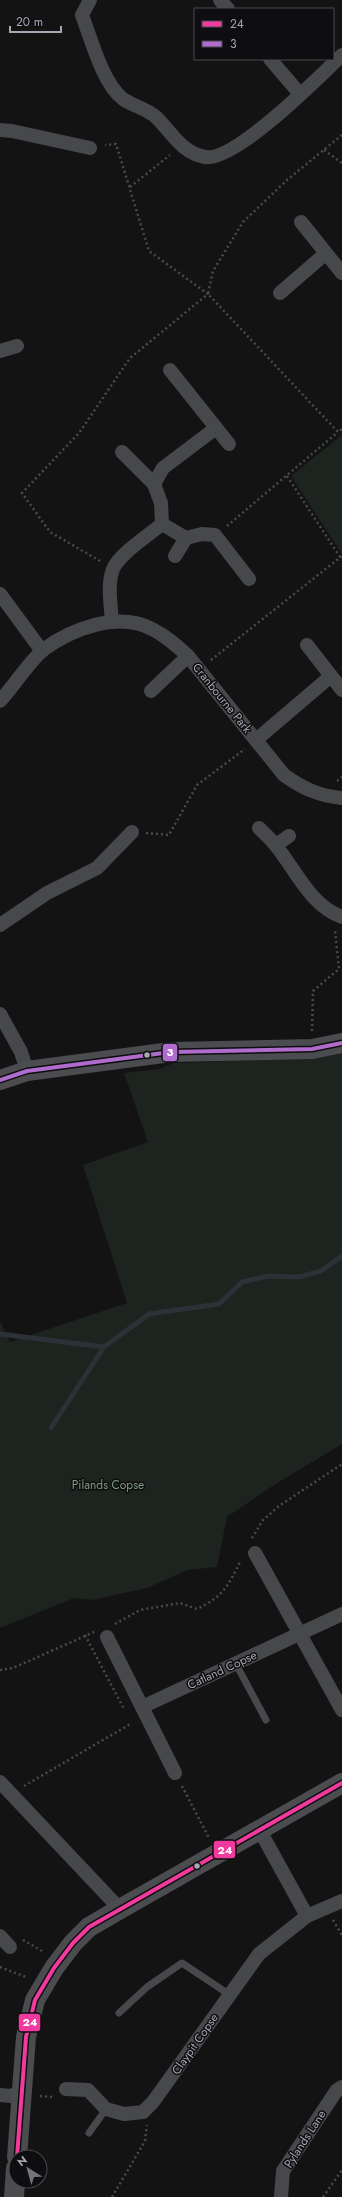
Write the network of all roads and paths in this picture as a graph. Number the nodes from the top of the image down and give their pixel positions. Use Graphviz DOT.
graph roads {
  1 [pos="90,0"];
  2 [pos="220,0"];
  3 [pos="227,8"];
  4 [pos="342,56"];
  5 [pos="271,60"];
  6 [pos="300,94"];
  7 [pos="0,130"];
  8 [pos="181,146"];
  9 [pos="90,148"];
  10 [pos="324,150"];
  11 [pos="342,163"];
  12 [pos="130,187"];
  13 [pos="301,222"];
  14 [pos="325,254"];
  15 [pos="342,273"];
  16 [pos="280,293"];
  17 [pos="17,346"];
  18 [pos="0,351"];
  19 [pos="170,370"];
  20 [pos="216,428"];
  21 [pos="338,432"];
  22 [pos="229,444"];
  23 [pos="122,452"];
  24 [pos="287,476"];
  25 [pos="154,484"];
  26 [pos="162,524"];
  27 [pos="215,535"];
  28 [pos="186,538"];
  29 [pos="175,556"];
  30 [pos="340,556"];
  31 [pos="342,560"];
  32 [pos="113,568"];
  33 [pos="249,580"];
  34 [pos="0,594"];
  35 [pos="112,622"];
  36 [pos="307,645"];
  37 [pos="42,651"];
  38 [pos="188,656"];
  39 [pos="199,670"];
  40 [pos="331,676"];
  41 [pos="342,690"];
  42 [pos="151,691"];
  43 [pos="0,701"];
  44 [pos="256,740"];
  45 [pos="342,798"];
  46 [pos="259,828"];
  47 [pos="132,832"];
  48 [pos="289,836"];
  49 [pos="276,846"];
  50 [pos="338,916"];
  51 [pos="0,925"];
  52 [pos="0,1014"];
  53 [pos="342,1043"];
  54 [pos="312,1048"];
  55 [pos="27,1071"];
  56 [pos="0,1080"];
  57 [pos="342,1464"];
  58 [pos="249,1551"];
  59 [pos="342,1614"];
  60 [pos="106,1631"];
  61 [pos="301,1633"];
  62 [pos="236,1664"];
  63 [pos="0,1670"];
  64 [pos="143,1709"];
  65 [pos="342,1710"];
  66 [pos="266,1720"];
  67 [pos="175,1773"];
  68 [pos="342,1784"];
  69 [pos="4,1788"];
  70 [pos="259,1828"];
  71 [pos="210,1841"];
  72 [pos="342,1901"];
  73 [pos="120,1909"];
  74 [pos="306,1916"];
  75 [pos="0,1936"];
  76 [pos="10,1947"];
  77 [pos="0,1967"];
  78 [pos="26,1977"];
  79 [pos="230,1995"];
  80 [pos="119,2013"];
  81 [pos="342,2087"];
  82 [pos="66,2089"];
  83 [pos="22,2091"];
  84 [pos="0,2095"];
  85 [pos="106,2109"];
  86 [pos="143,2112"];
  87 [pos="89,2133"];
  88 [pos="18,2149"];
  89 [pos="342,2170"];
  90 [pos="112,2197"];
  91 [pos="281,2197"];
  92 [pos="323,2197"];
  1 -- 8 [label="street"];
  2 -- 3 [label="street"];
  4 -- 6 [label="street"];
  5 -- 6 [label="street"];
  6 -- 8 [label="street"];
  7 -- 9 [label="street"];
  8 -- 12 [label="path"];
  9 -- 12 [label="path"];
  10 -- 11 [label="path"];
  12 -- 32 [label="path"];
  13 -- 14 [label="street"];
  14 -- 15 [label="street"];
  14 -- 16 [label="street"];
  17 -- 18 [label="street"];
  19 -- 20 [label="street"];
  20 -- 22 [label="street"];
  20 -- 25 [label="street"];
  21 -- 24 [label="path"];
  23 -- 25 [label="street"];
  24 -- 27 [label="path"];
  24 -- 30 [label="path"];
  25 -- 26 [label="street"];
  26 -- 28 [label="street"];
  26 -- 32 [label="street"];
  27 -- 28 [label="street"];
  27 -- 33 [label="street"];
  28 -- 29 [label="street"];
  30 -- 31 [label="path"];
  30 -- 39 [label="path"];
  32 -- 35 [label="street"];
  34 -- 37 [label="street"];
  35 -- 37 [label="street, Cranbourne Park"];
  35 -- 38 [label="street, Cranbourne Park"];
  36 -- 40 [label="street"];
  37 -- 43 [label="street, Cranbourne Park"];
  38 -- 39 [label="street, Cranbourne Park"];
  38 -- 42 [label="street, Cranbourne Park"];
  39 -- 44 [label="street, Cranbourne Park"];
  40 -- 41 [label="street"];
  40 -- 44 [label="street, Cranbourne Park"];
  44 -- 45 [label="street, Cranbourne Park"];
  44 -- 47 [label="path"];
  46 -- 49 [label="street"];
  47 -- 51 [label="street"];
  48 -- 49 [label="street"];
  49 -- 50 [label="street"];
  50 -- 54 [label="path"];
  52 -- 55 [label="street"];
  53 -- 54 [label="street"];
  54 -- 55 [label="street"];
  55 -- 56 [label="street"];
  57 -- 58 [label="path"];
  58 -- 60 [label="path"];
  58 -- 61 [label="street"];
  59 -- 61 [label="street, Catland Copse"];
  60 -- 63 [label="path"];
  60 -- 64 [label="street"];
  61 -- 62 [label="street, Catland Copse"];
  61 -- 65 [label="street"];
  62 -- 64 [label="street, Catland Copse"];
  62 -- 66 [label="lane"];
  64 -- 67 [label="street"];
  64 -- 69 [label="path"];
  67 -- 71 [label="path"];
  68 -- 70 [label="street"];
  69 -- 73 [label="street"];
  70 -- 73 [label="street"];
  70 -- 74 [label="street"];
  72 -- 74 [label="street, Claypit Copse"];
  73 -- 83 [label="street"];
  74 -- 79 [label="street, Claypit Copse"];
  75 -- 76 [label="street"];
  77 -- 78 [label="path"];
  79 -- 80 [label="lane"];
  79 -- 86 [label="street, Claypit Copse"];
  81 -- 91 [label="street, Pylands Lane"];
  82 -- 85 [label="street"];
  83 -- 84 [label="street"];
  83 -- 88 [label="street"];
  85 -- 86 [label="street"];
  85 -- 87 [label="lane"];
  86 -- 90 [label="path"];
  89 -- 92 [label="path"];
}
